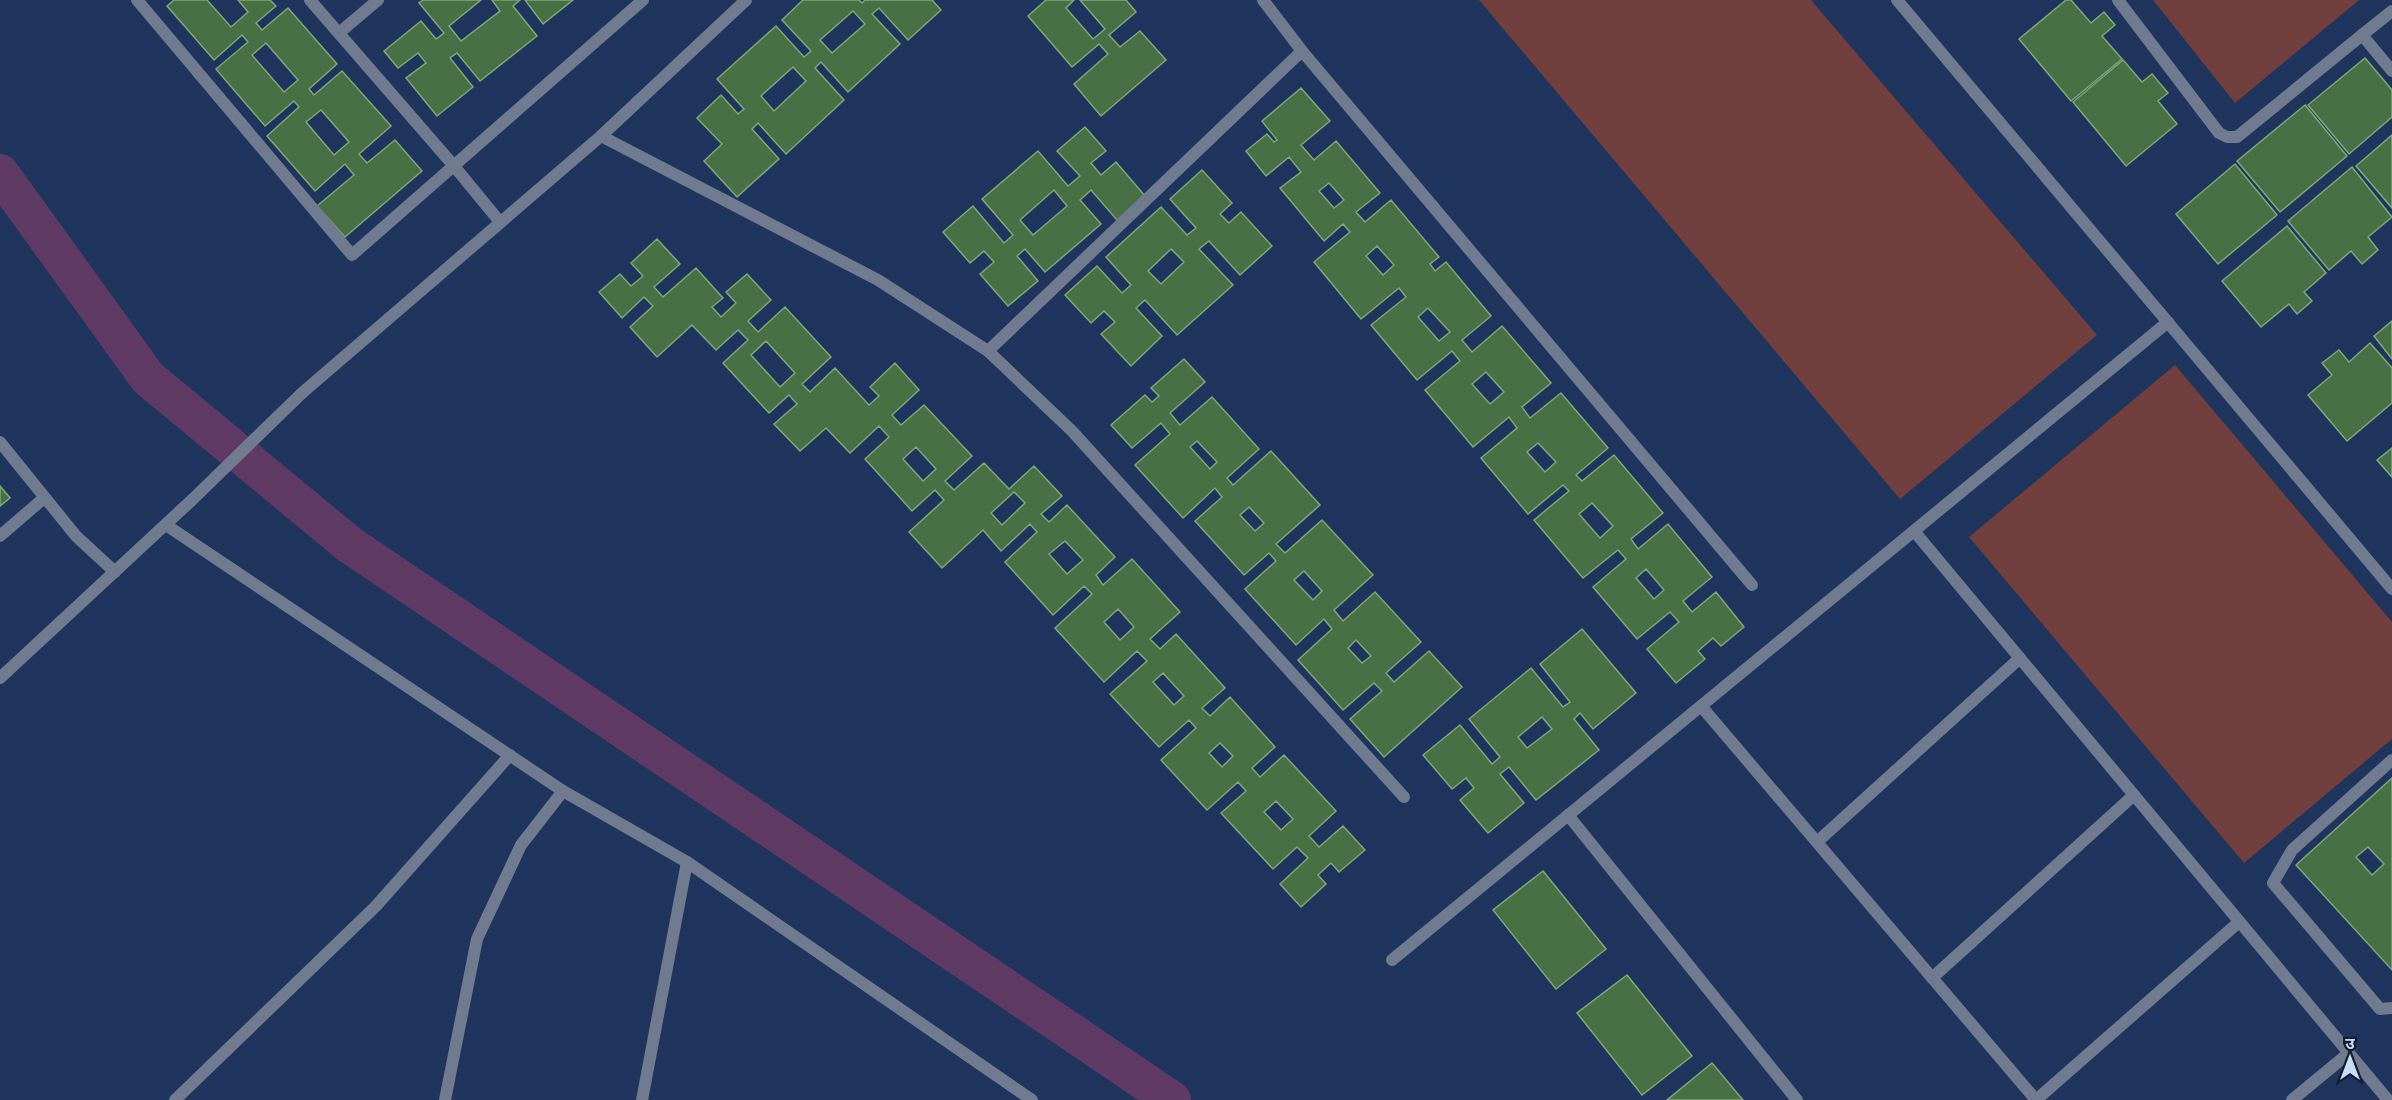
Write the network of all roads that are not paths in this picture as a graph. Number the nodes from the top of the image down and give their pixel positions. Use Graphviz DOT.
graph roads {
  1 [pos="137,0"];
  2 [pos="310,0"];
  3 [pos="378,0"];
  4 [pos="643,0"];
  5 [pos="746,0"];
  6 [pos="1897,0"];
  7 [pos="2118,0"];
  8 [pos="1270,2"];
  9 [pos="2392,11"];
  10 [pos="339,33"];
  11 [pos="2362,35"];
  12 [pos="1302,51"];
  13 [pos="2392,71"];
  14 [pos="601,136"];
  15 [pos="454,166"];
  16 [pos="500,222"];
  17 [pos="2168,322"];
  18 [pos="988,351"];
  19 [pos="0,442"];
  20 [pos="44,498"];
  21 [pos="166,525"];
  22 [pos="1914,531"];
  23 [pos="0,536"];
  24 [pos="115,572"];
  25 [pos="1752,585"];
  26 [pos="2392,589"];
  27 [pos="2020,658"];
  28 [pos="0,678"];
  29 [pos="1701,706"];
  30 [pos="510,755"];
  31 [pos="2392,760"];
  32 [pos="563,791"];
  33 [pos="2134,795"];
  34 [pos="1404,797"];
  35 [pos="1568,815"];
  36 [pos="1816,842"];
  37 [pos="687,862"];
  38 [pos="2239,922"];
  39 [pos="1392,960"];
  40 [pos="1932,978"];
  41 [pos="2392,1008"];
  42 [pos="2349,1053"];
  43 [pos="175,1100"];
  44 [pos="445,1100"];
  45 [pos="642,1100"];
  46 [pos="1032,1100"];
  47 [pos="1797,1100"];
  48 [pos="2036,1100"];
  49 [pos="2292,1100"];
  50 [pos="2388,1100"];
  1 -- 15 [label="street"];
  2 -- 10 [label="street"];
  3 -- 10 [label="street"];
  4 -- 15 [label="street"];
  5 -- 14 [label="street"];
  6 -- 17 [label="street"];
  7 -- 11 [label="street"];
  8 -- 12 [label="street"];
  9 -- 11 [label="street"];
  10 -- 15 [label="street"];
  11 -- 13 [label="street"];
  12 -- 18 [label="street"];
  12 -- 25 [label="street"];
  14 -- 16 [label="street"];
  14 -- 18 [label="street"];
  15 -- 16 [label="street"];
  16 -- 21 [label="street"];
  17 -- 22 [label="street"];
  17 -- 26 [label="street"];
  18 -- 34 [label="street"];
  19 -- 20 [label="street"];
  20 -- 23 [label="street"];
  20 -- 24 [label="street"];
  21 -- 24 [label="street"];
  21 -- 30 [label="street"];
  22 -- 27 [label="street"];
  22 -- 29 [label="street"];
  24 -- 28 [label="street"];
  27 -- 33 [label="street"];
  27 -- 36 [label="street"];
  29 -- 35 [label="street"];
  29 -- 36 [label="street"];
  30 -- 32 [label="street"];
  30 -- 43 [label="street"];
  31 -- 41 [label="street"];
  32 -- 37 [label="street"];
  32 -- 44 [label="street"];
  33 -- 38 [label="street"];
  33 -- 40 [label="street"];
  35 -- 39 [label="street"];
  35 -- 47 [label="street"];
  36 -- 40 [label="street"];
  37 -- 45 [label="street"];
  37 -- 46 [label="street"];
  38 -- 42 [label="street"];
  38 -- 48 [label="street"];
  40 -- 48 [label="street"];
  42 -- 49 [label="street"];
  42 -- 50 [label="street"];
}
